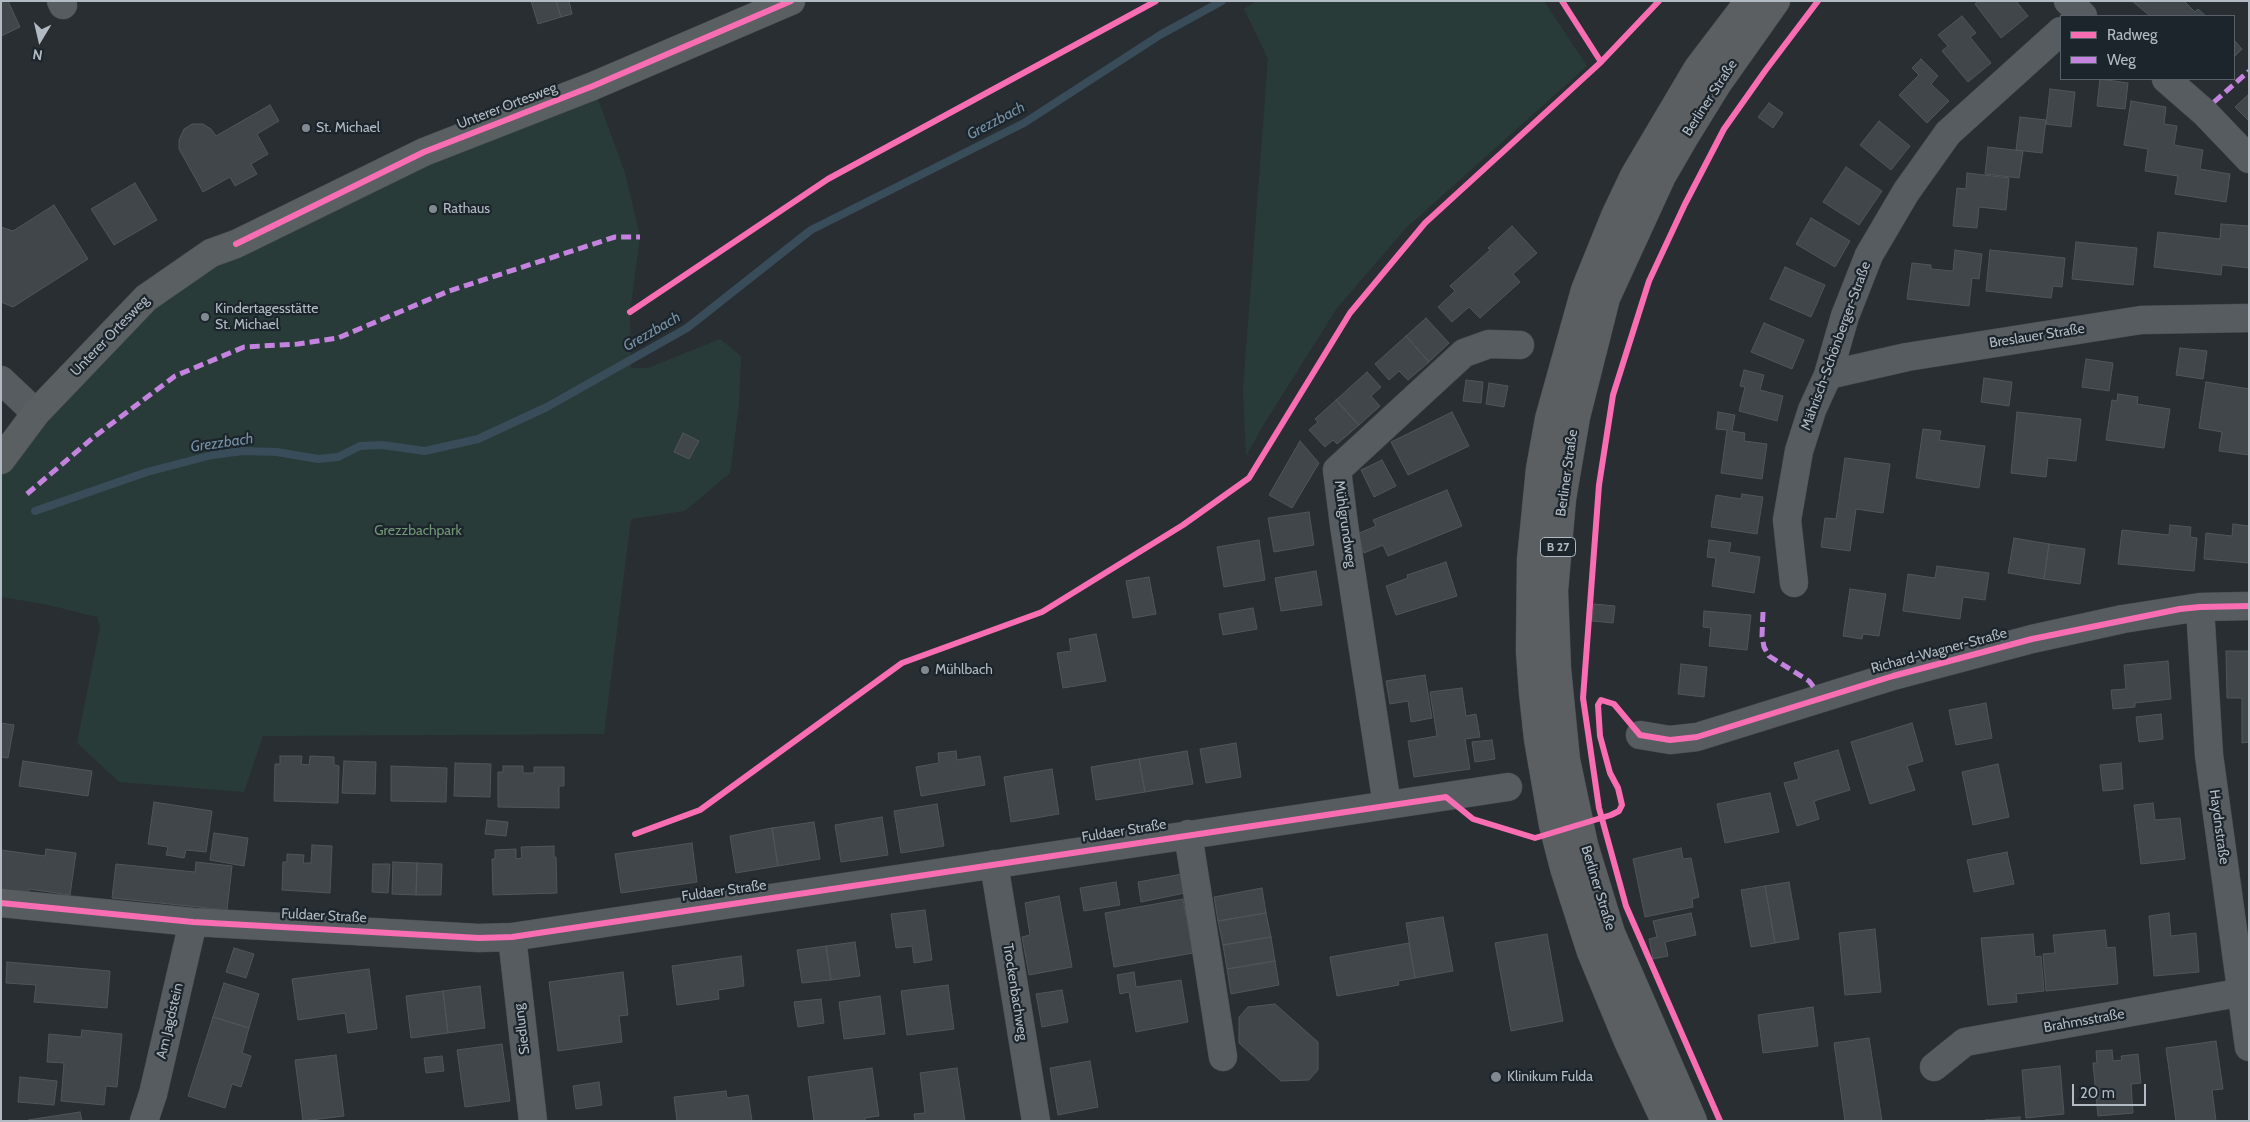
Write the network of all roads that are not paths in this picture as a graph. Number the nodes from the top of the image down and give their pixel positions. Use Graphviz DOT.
graph roads {
  1 [pos="791,1"];
  2 [pos="1749,1"];
  3 [pos="1776,1"];
  4 [pos="2060,28"];
  5 [pos="2167,80"];
  6 [pos="2249,159"];
  7 [pos="2249,318"];
  8 [pos="1520,345"];
  9 [pos="1828,375"];
  10 [pos="1,380"];
  11 [pos="36,413"];
  12 [pos="1,460"];
  13 [pos="1794,583"];
  14 [pos="2249,606"];
  15 [pos="2200,607"];
  16 [pos="1640,736"];
  17 [pos="1508,787"];
  18 [pos="1387,805"];
  19 [pos="1188,834"];
  20 [pos="994,864"];
  21 [pos="1,903"];
  22 [pos="193,922"];
  23 [pos="512,936"];
  24 [pos="2245,992"];
  25 [pos="2249,1047"];
  26 [pos="1224,1057"];
  27 [pos="1934,1067"];
  28 [pos="144,1121"];
  29 [pos="533,1121"];
  30 [pos="1036,1121"];
  31 [pos="1665,1121"];
  32 [pos="1693,1121"];
  1 -- 11 [label="main road, Unterer Ortesweg"];
  2 -- 31 [label="highway, Berliner Straße / B 27"];
  3 -- 32 [label="highway, Berliner Straße / B 27"];
  4 -- 9 [label="street, Mährisch-Schönberger-Straße"];
  5 -- 6 [label="street"];
  7 -- 9 [label="street, Breslauer Straße"];
  8 -- 18 [label="street, Mühlgrundweg"];
  9 -- 13 [label="street, Mährisch-Schönberger-Straße"];
  10 -- 11 [label="street"];
  11 -- 12 [label="main road, Unterer Ortesweg"];
  14 -- 15 [label="street, Richard-Wagner-Straße"];
  15 -- 16 [label="street, Richard-Wagner-Straße"];
  15 -- 24 [label="street, Haydnstraße"];
  17 -- 18 [label="street, Fuldaer Straße"];
  18 -- 19 [label="street, Fuldaer Straße"];
  19 -- 20 [label="street, Fuldaer Straße"];
  19 -- 26 [label="street, Fuldaer Straße"];
  20 -- 23 [label="street, Fuldaer Straße"];
  20 -- 30 [label="street, Trockenbachweg"];
  21 -- 22 [label="street, Fuldaer Straße"];
  22 -- 23 [label="street, Fuldaer Straße"];
  22 -- 28 [label="street, Am Jagdstein"];
  23 -- 29 [label="street, Siedlung"];
  24 -- 25 [label="street, Haydnstraße"];
  24 -- 27 [label="street, Brahmsstraße"];
}
